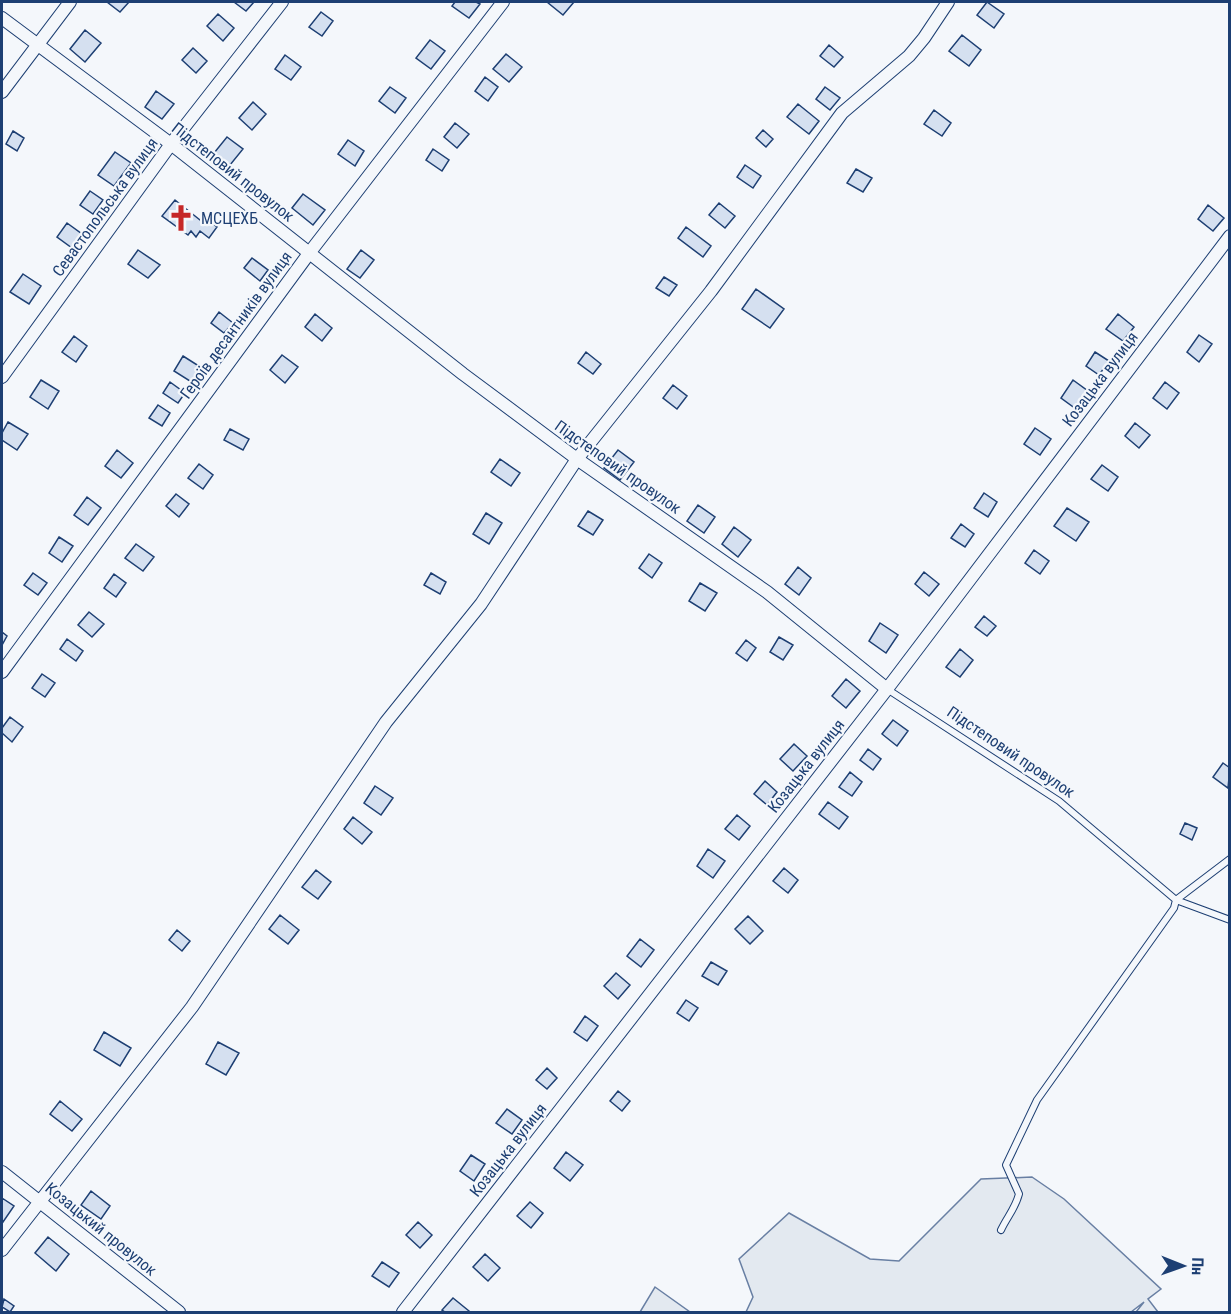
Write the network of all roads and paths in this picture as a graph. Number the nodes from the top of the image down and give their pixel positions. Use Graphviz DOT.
graph roads {
  1 [pos="70,2"];
  2 [pos="282,2"];
  3 [pos="503,2"];
  4 [pos="948,2"];
  5 [pos="2,18"];
  6 [pos="38,43"];
  7 [pos="2,92"];
  8 [pos="171,144"];
  9 [pos="1230,236"];
  10 [pos="310,252"];
  11 [pos="2,377"];
  12 [pos="577,459"];
  13 [pos="2,672"];
  14 [pos="887,689"];
  15 [pos="1230,859"];
  16 [pos="1176,900"];
  17 [pos="1230,920"];
  18 [pos="2,1172"];
  19 [pos="39,1200"];
  20 [pos="1000,1230"];
  21 [pos="2,1250"];
  22 [pos="179,1312"];
  23 [pos="403,1312"];
  1 -- 6 [label="street"];
  2 -- 8 [label="street, Севастопольська вулиця"];
  3 -- 10 [label="street, Героїв десантників вулиця"];
  4 -- 12 [label="street"];
  5 -- 6 [label="street, Підстеповий провулок"];
  6 -- 7 [label="street"];
  6 -- 8 [label="street, Підстеповий провулок"];
  8 -- 10 [label="street, Підстеповий провулок"];
  8 -- 11 [label="street, Севастопольська вулиця"];
  9 -- 14 [label="street, Козацька вулиця"];
  10 -- 12 [label="street, Підстеповий провулок"];
  10 -- 13 [label="street, Героїв десантників вулиця"];
  12 -- 14 [label="street, Підстеповий провулок"];
  12 -- 19 [label="street"];
  14 -- 16 [label="lane, Підстеповий провулок"];
  14 -- 23 [label="street, Козацька вулиця"];
  15 -- 16 [label="lane"];
  16 -- 17 [label="lane, Підстеповий провулок"];
  16 -- 20 [label="lane"];
  18 -- 19 [label="street, Козацький провулок"];
  19 -- 21 [label="street"];
  19 -- 22 [label="street, Козацький провулок"];
}
